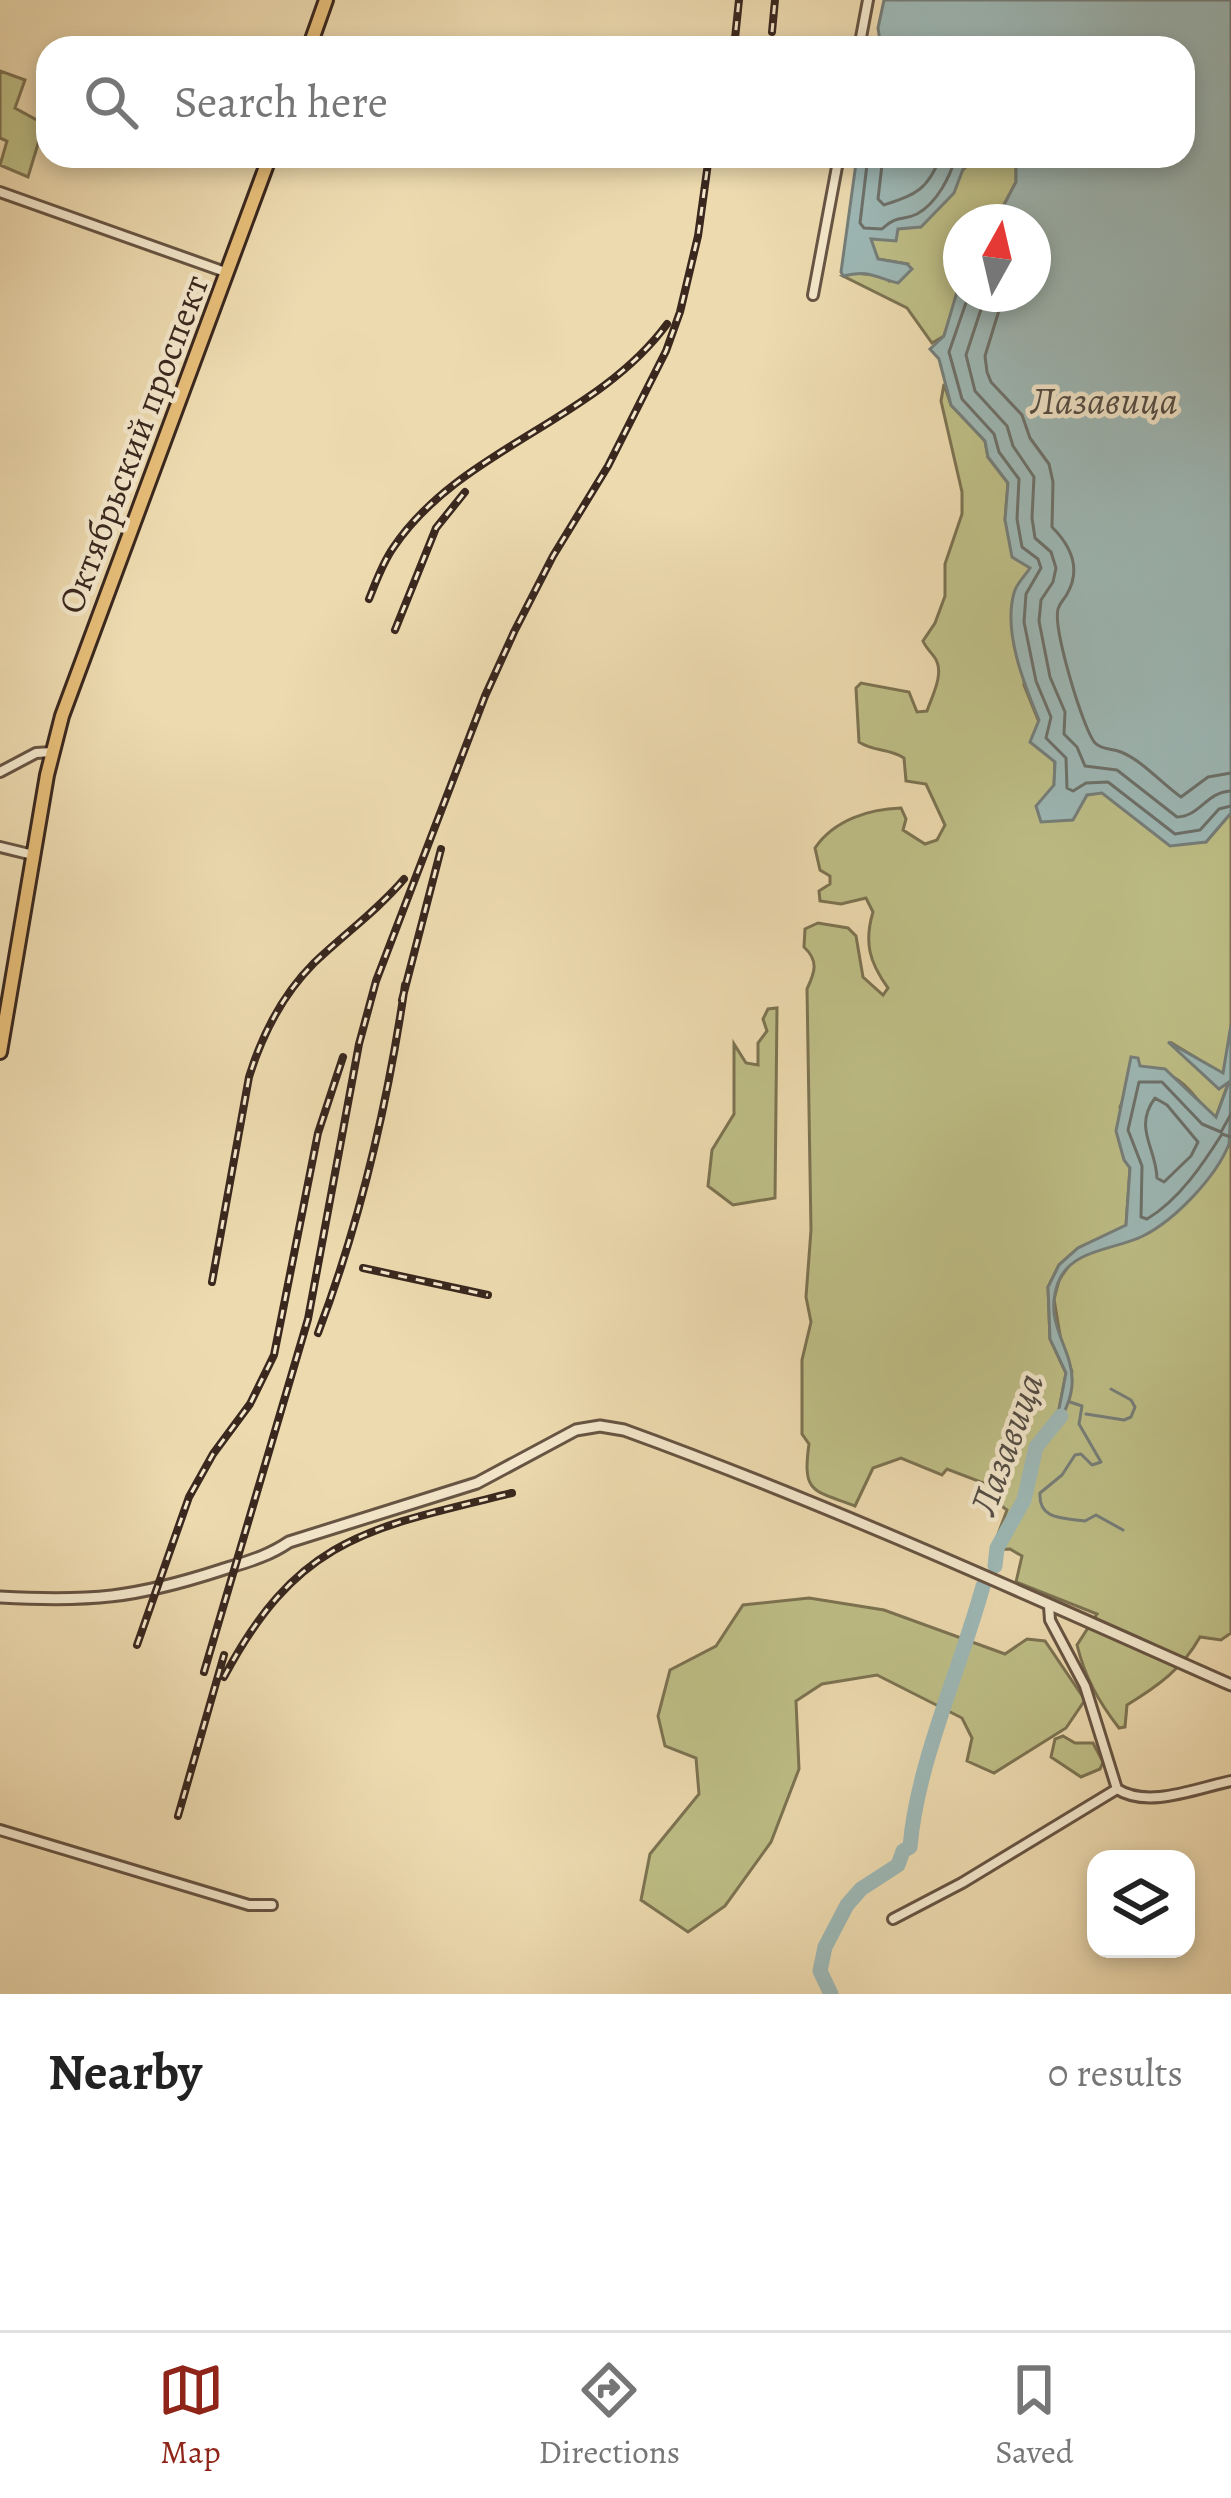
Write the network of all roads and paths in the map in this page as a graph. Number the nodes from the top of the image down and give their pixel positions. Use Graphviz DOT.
graph roads {
  1 [pos="326,0"];
  2 [pos="868,0"];
  3 [pos="313,36"];
  4 [pos="861,36"];
  5 [pos="266,168"];
  6 [pos="837,168"];
  7 [pos="0,192"];
  8 [pos="229,273"];
  9 [pos="814,295"];
  10 [pos="52,752"];
  11 [pos="0,772"];
  12 [pos="0,847"];
  13 [pos="33,855"];
  14 [pos="0,1052"];
  15 [pos="0,1597"];
  16 [pos="1049,1606"];
  17 [pos="1231,1684"];
  18 [pos="1231,1781"];
  19 [pos="1117,1789"];
  20 [pos="0,1830"];
  21 [pos="272,1905"];
  22 [pos="893,1919"];
  1 -- 3 [label="main road"];
  2 -- 4 [label="street"];
  5 -- 8 [label="main road, Октябрьский проспект"];
  6 -- 9 [label="street"];
  7 -- 8 [label="street"];
  8 -- 10 [label="main road, Октябрьский проспект"];
  10 -- 11 [label="street"];
  10 -- 13 [label="main road, Октябрьский проспект"];
  12 -- 13 [label="street"];
  13 -- 14 [label="main road, Октябрьский проспект"];
  15 -- 16 [label="street"];
  16 -- 17 [label="street"];
  16 -- 19 [label="street"];
  18 -- 19 [label="street"];
  19 -- 22 [label="street"];
  20 -- 21 [label="street"];
}
